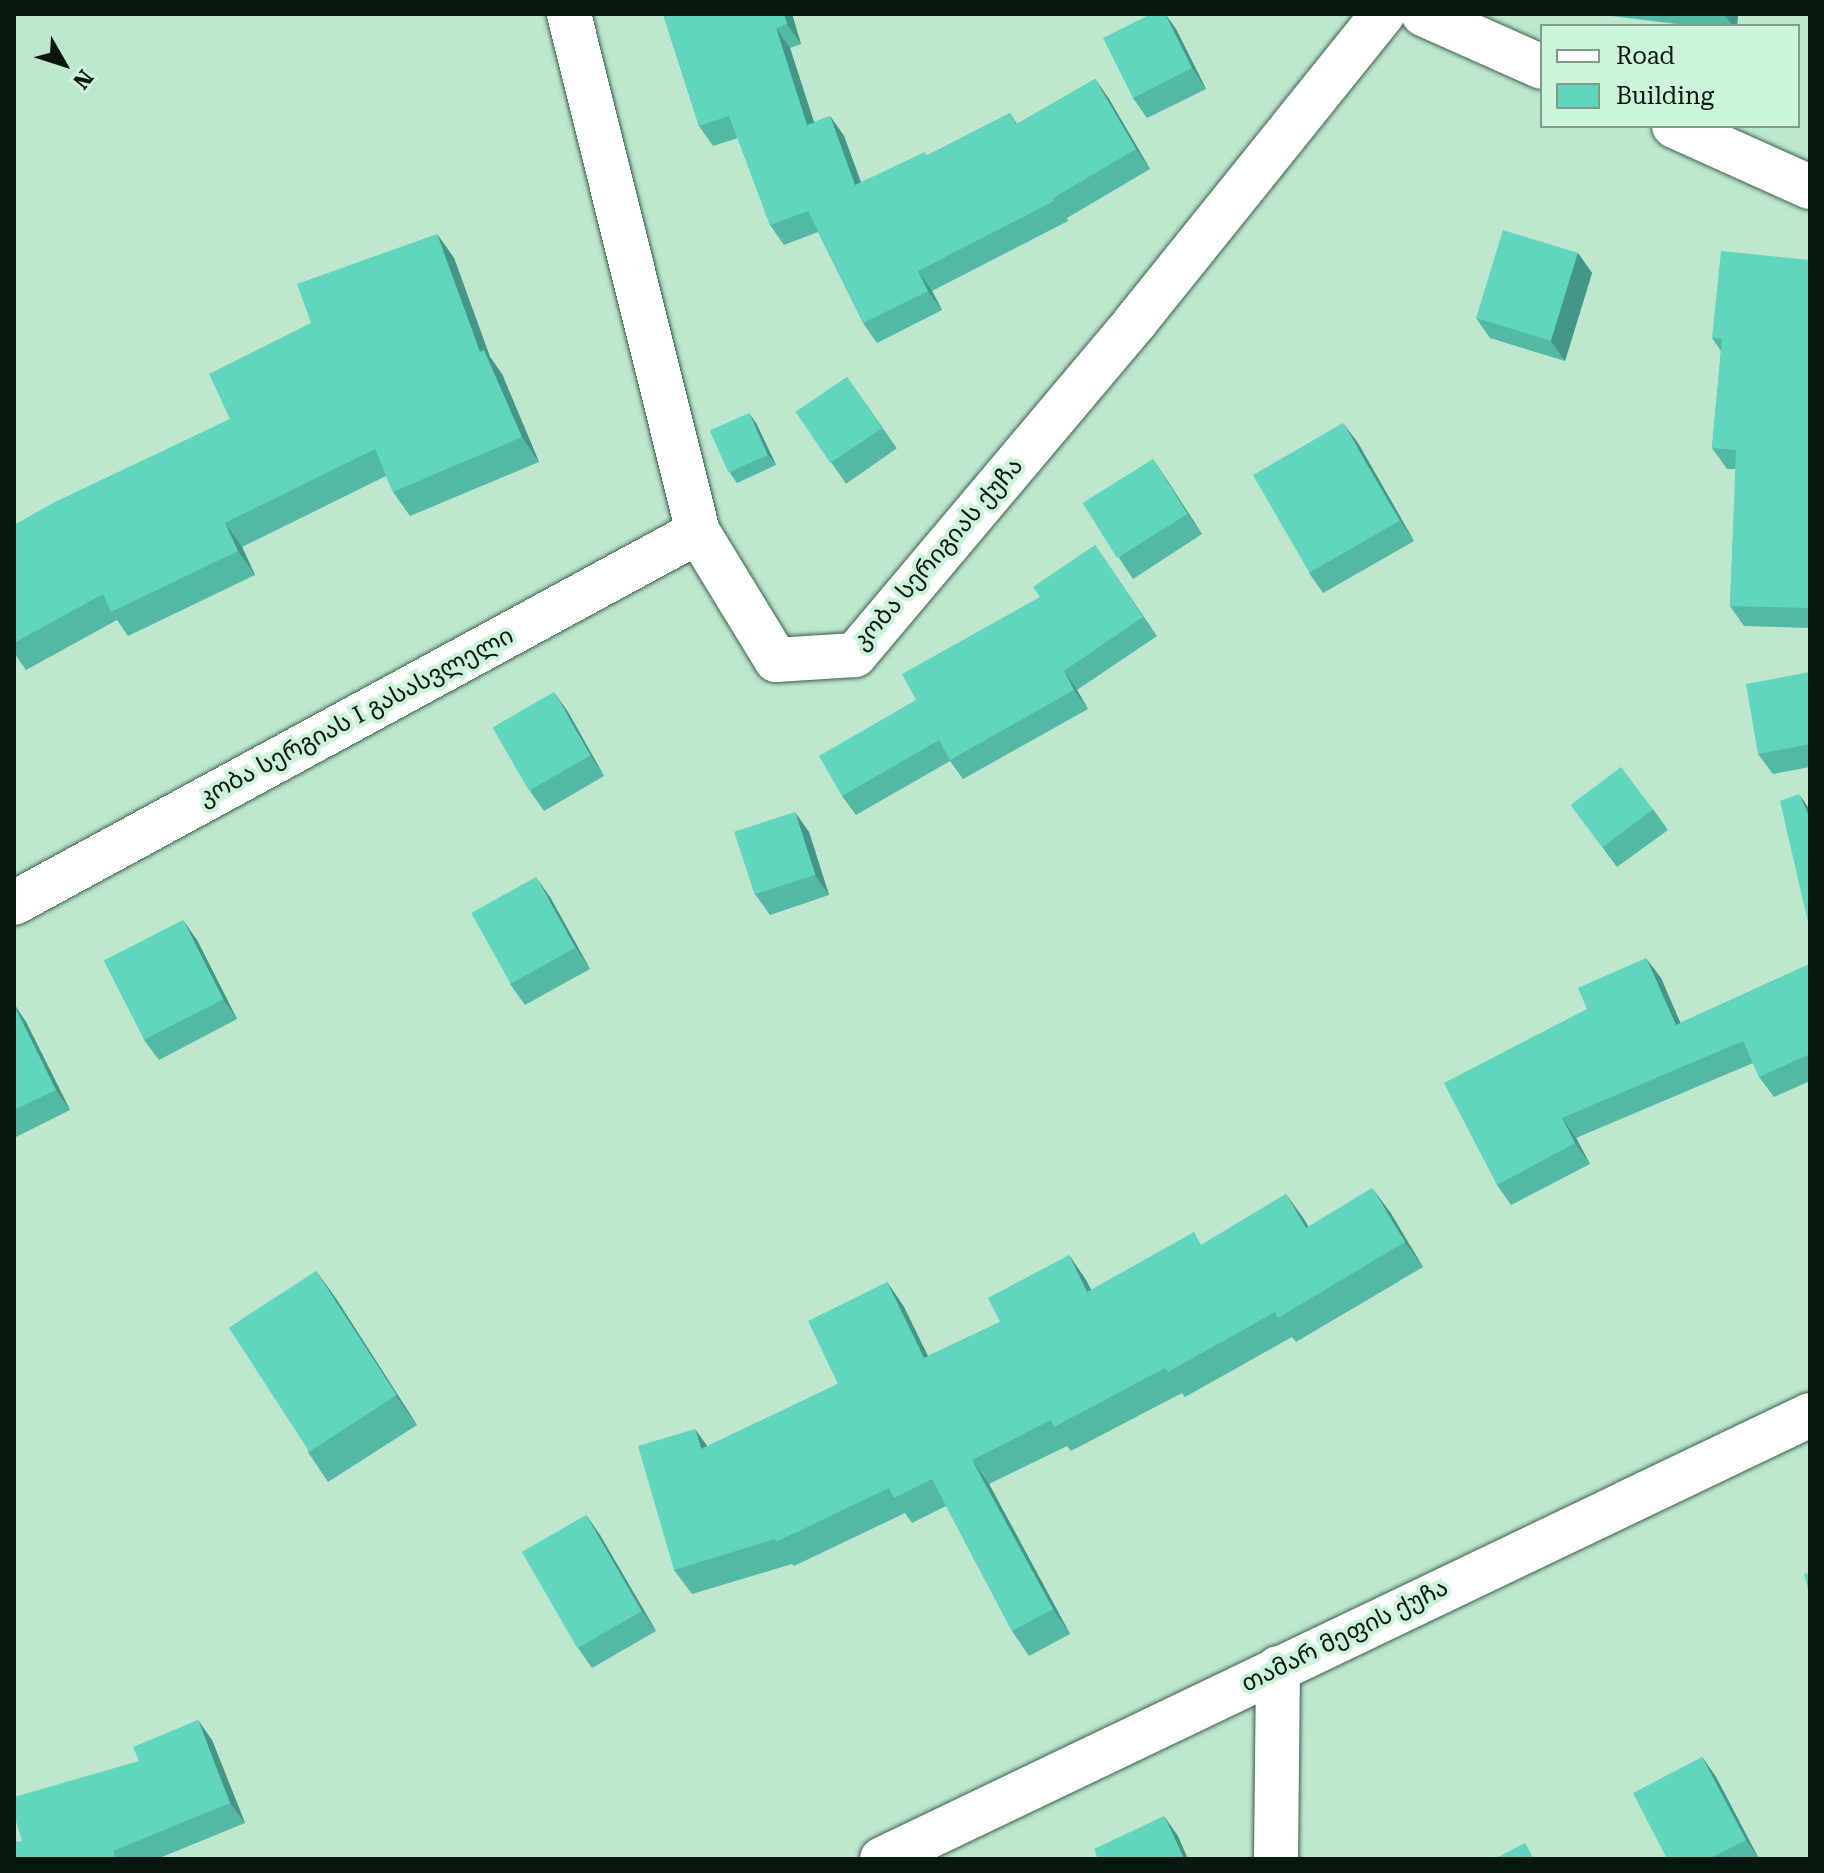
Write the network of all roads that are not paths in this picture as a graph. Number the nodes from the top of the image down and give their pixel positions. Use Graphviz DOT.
graph roads {
  1 [pos="569,14"];
  2 [pos="1383,14"];
  3 [pos="1423,14"];
  4 [pos="1540,66"];
  5 [pos="1678,128"];
  6 [pos="1810,187"];
  7 [pos="698,532"];
  8 [pos="14,903"];
  9 [pos="1810,1415"];
  10 [pos="1278,1668"];
  11 [pos="882,1859"];
  12 [pos="1276,1859"];
  1 -- 7 [label="street, კობა სერიგიას ქუჩა"];
  2 -- 7 [label="street, კობა სერიგიას ქუჩა"];
  3 -- 4 [label="street"];
  5 -- 6 [label="street"];
  7 -- 8 [label="street, კობა სერგიას I გასასვლელი"];
  9 -- 10 [label="street, თამარ მეფის ქუჩა"];
  10 -- 11 [label="street, თამარ მეფის ქუჩა"];
  10 -- 12 [label="street"];
}
